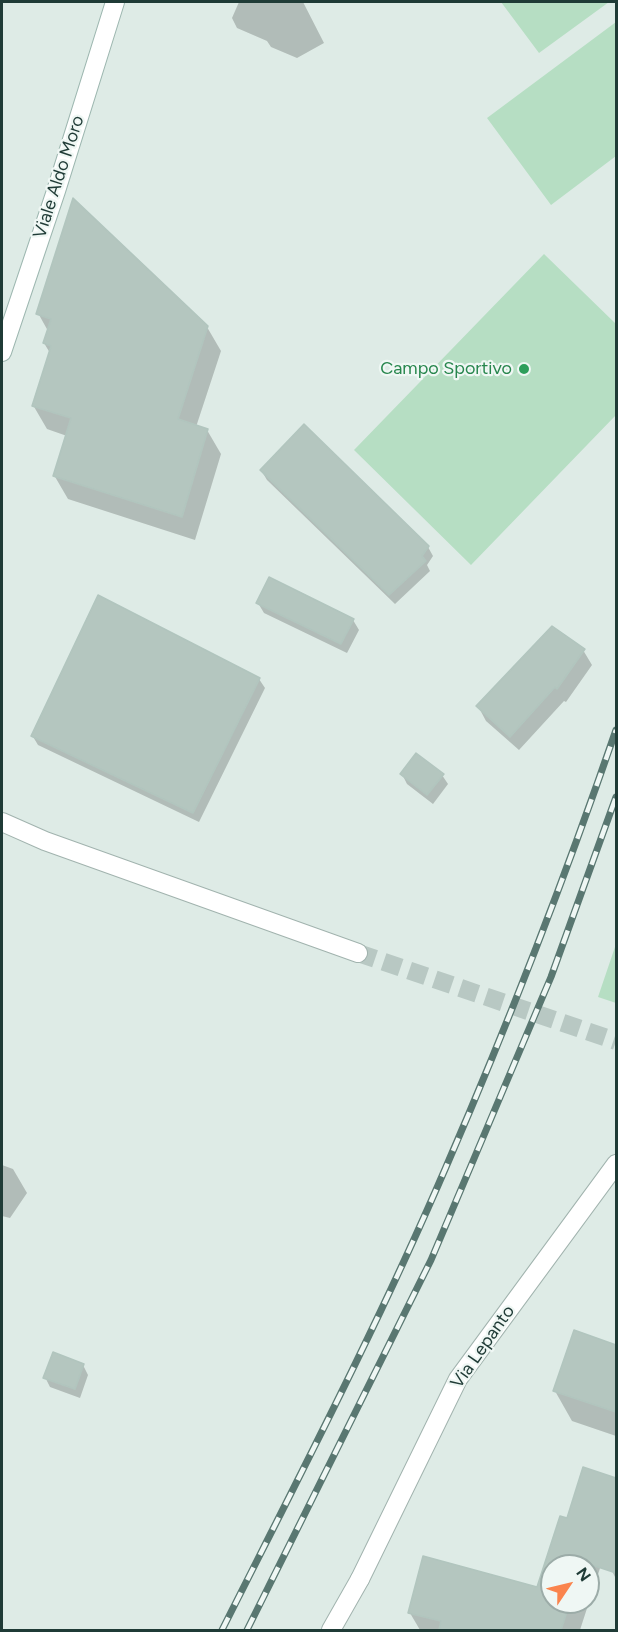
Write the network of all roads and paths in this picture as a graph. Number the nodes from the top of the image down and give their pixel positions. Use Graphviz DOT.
graph roads {
  1 [pos="115,2"];
  2 [pos="2,352"];
  3 [pos="2,822"];
  4 [pos="2,831"];
  5 [pos="45,841"];
  6 [pos="358,953"];
  7 [pos="616,1164"];
  8 [pos="360,1579"];
  9 [pos="331,1630"];
  10 [pos="347,1630"];
  1 -- 2 [label="street, Viale Aldo Moro"];
  3 -- 5 [label="street"];
  4 -- 5 [label="street"];
  5 -- 6 [label="street"];
  7 -- 8 [label="street, Via Lepanto"];
  8 -- 9 [label="street"];
  8 -- 10 [label="street"];
}
